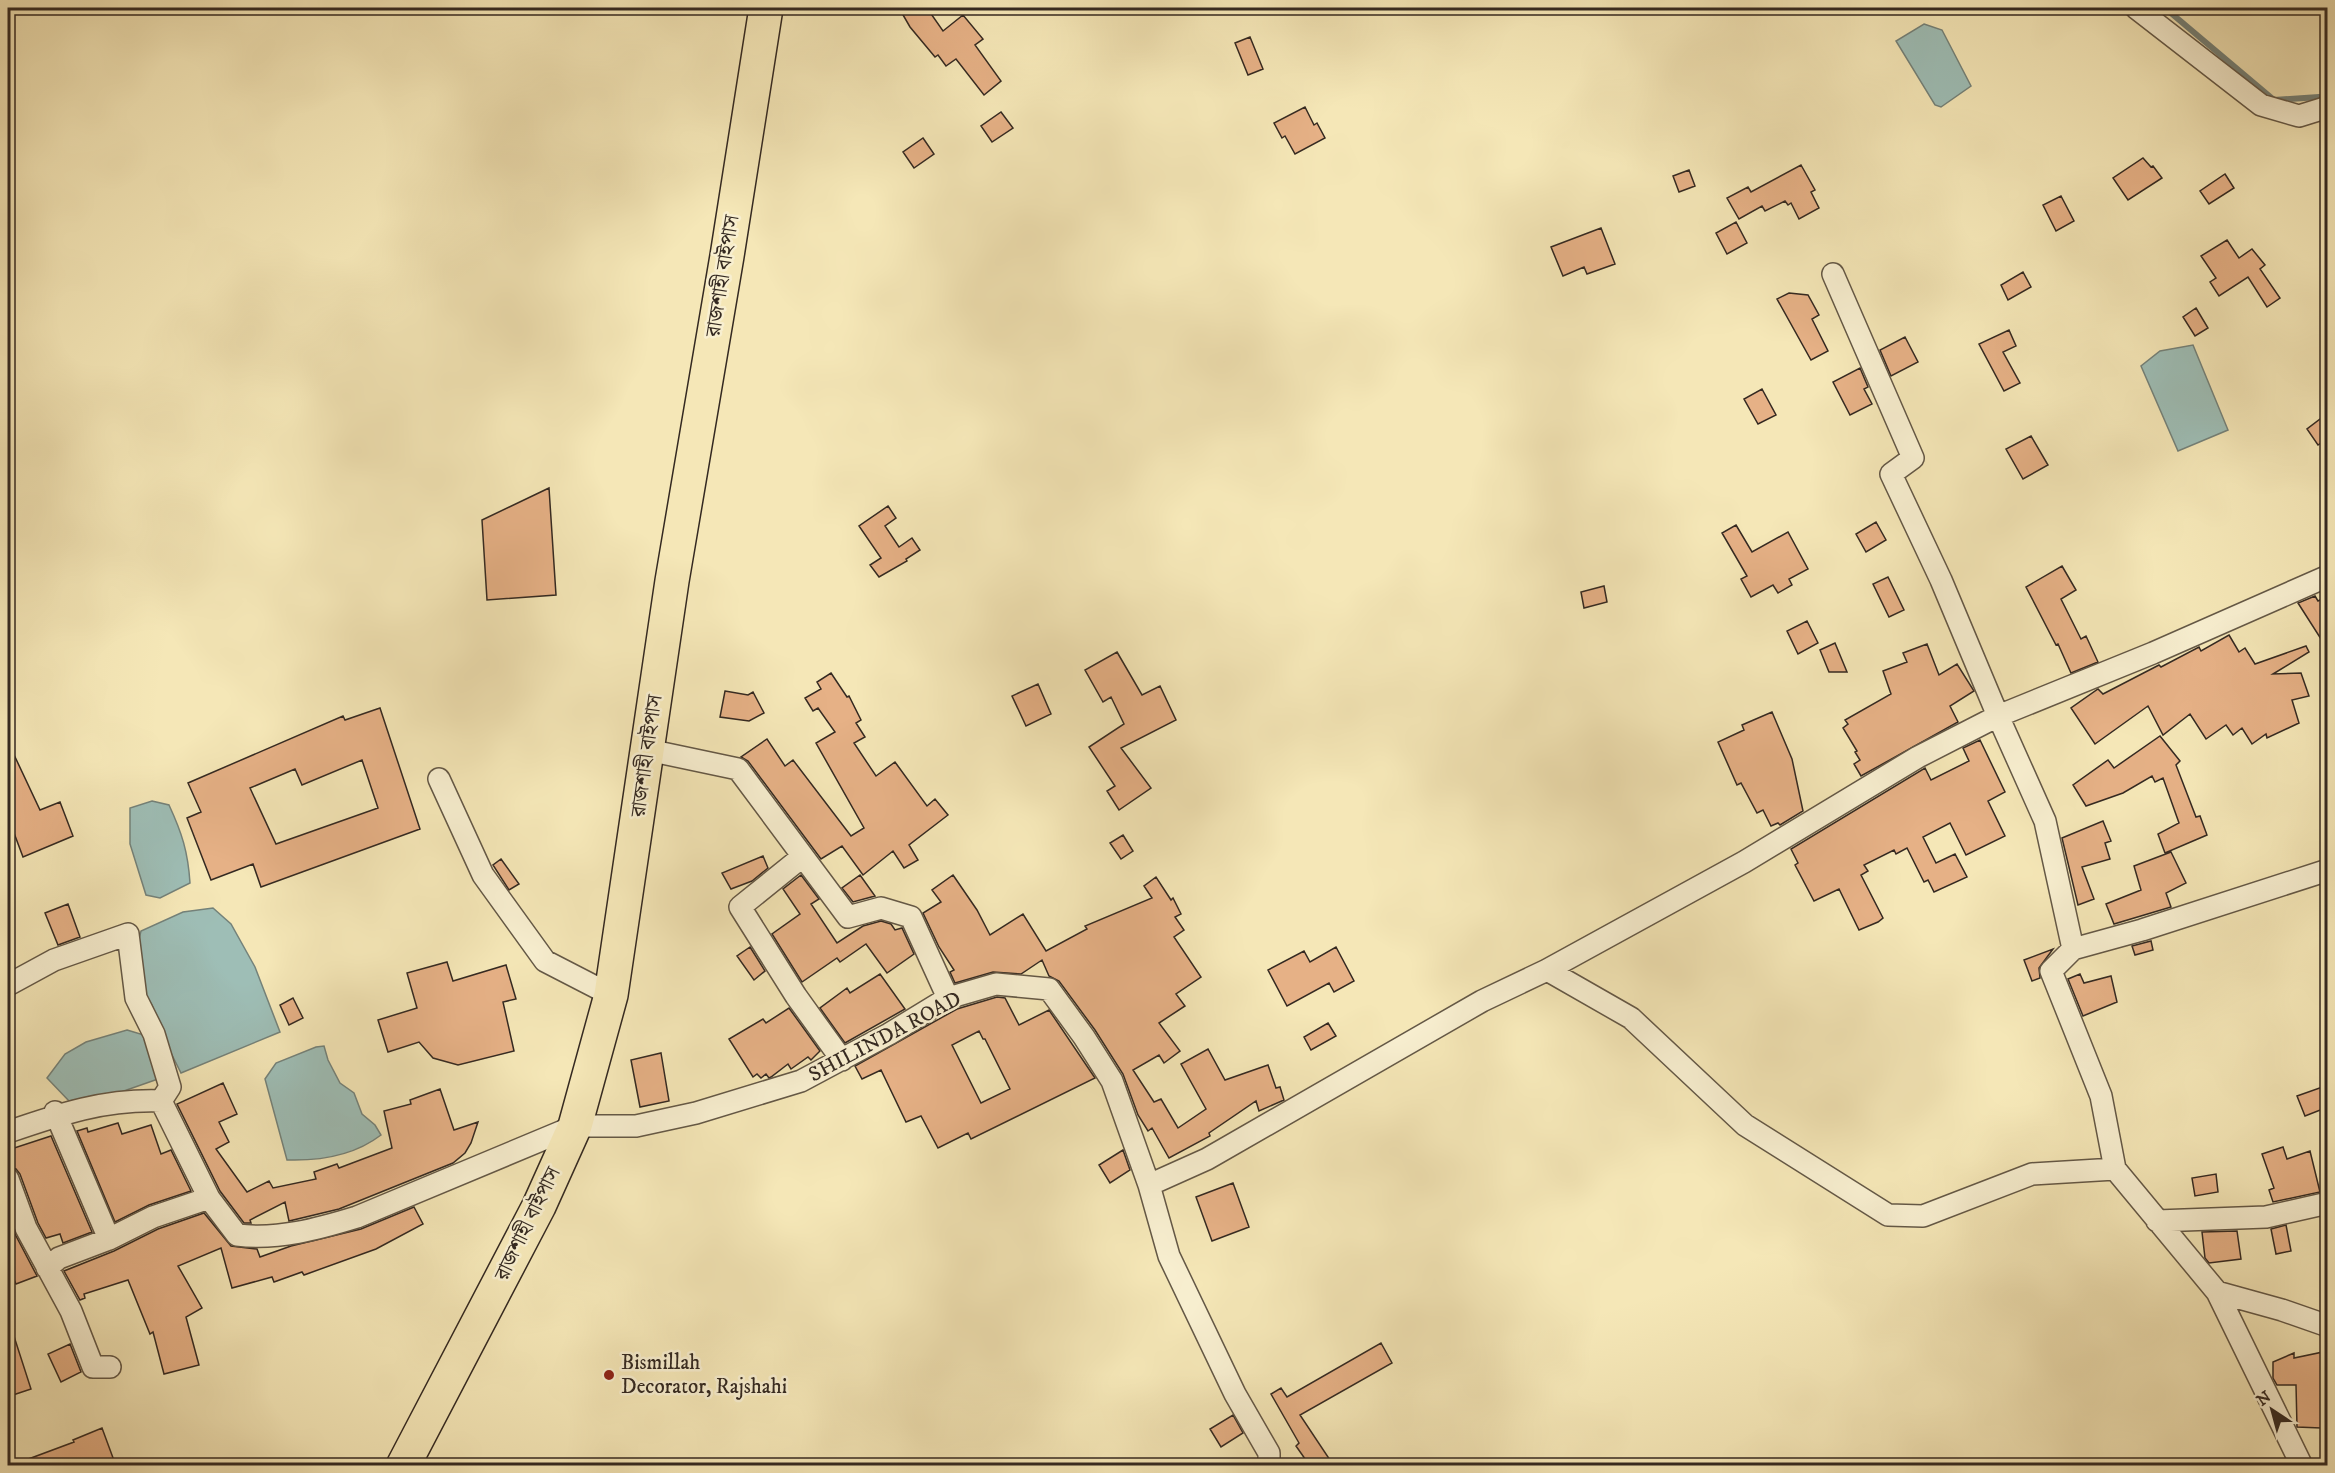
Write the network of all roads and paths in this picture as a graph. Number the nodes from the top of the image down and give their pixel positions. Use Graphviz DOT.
graph roads {
  1 [pos="766,8"];
  2 [pos="2136,8"];
  3 [pos="2326,108"];
  4 [pos="1833,274"];
  5 [pos="2328,576"];
  6 [pos="1998,716"];
  7 [pos="648,750"];
  8 [pos="439,779"];
  9 [pos="802,857"];
  10 [pos="2328,870"];
  11 [pos="2073,949"];
  12 [pos="1547,970"];
  13 [pos="8,985"];
  14 [pos="611,995"];
  15 [pos="948,998"];
  16 [pos="842,1060"];
  17 [pos="161,1101"];
  18 [pos="55,1112"];
  19 [pos="575,1126"];
  20 [pos="8,1132"];
  21 [pos="2115,1169"];
  22 [pos="8,1179"];
  23 [pos="1149,1185"];
  24 [pos="209,1198"];
  25 [pos="2328,1203"];
  26 [pos="2157,1221"];
  27 [pos="109,1239"];
  28 [pos="47,1268"];
  29 [pos="2217,1292"];
  30 [pos="2328,1326"];
  31 [pos="110,1367"];
  32 [pos="403,1466"];
  33 [pos="1269,1466"];
  34 [pos="2302,1466"];
  1 -- 7 [label="highway, রাজশাহী বাইপাস"];
  2 -- 3 [label="street"];
  4 -- 6 [label="street"];
  5 -- 6 [label="street"];
  6 -- 11 [label="street"];
  6 -- 12 [label="street"];
  7 -- 9 [label="street"];
  7 -- 14 [label="highway, রাজশাহী বাইপাস"];
  8 -- 14 [label="street"];
  9 -- 15 [label="street"];
  9 -- 16 [label="street"];
  10 -- 11 [label="street"];
  11 -- 21 [label="street"];
  12 -- 21 [label="street"];
  12 -- 23 [label="street"];
  13 -- 17 [label="street"];
  14 -- 19 [label="highway, রাজশাহী বাইপাস"];
  15 -- 16 [label="street, SHILINDA ROAD"];
  15 -- 23 [label="street, SHILINDA ROAD"];
  16 -- 19 [label="street, SHILINDA ROAD"];
  17 -- 20 [label="street"];
  17 -- 24 [label="street"];
  18 -- 27 [label="street"];
  19 -- 24 [label="street"];
  19 -- 32 [label="highway, রাজশাহী বাইপাস"];
  21 -- 26 [label="street"];
  22 -- 28 [label="street"];
  23 -- 33 [label="street"];
  24 -- 27 [label="street"];
  25 -- 26 [label="street"];
  26 -- 29 [label="street"];
  27 -- 28 [label="street"];
  28 -- 31 [label="street"];
  29 -- 30 [label="street"];
  29 -- 34 [label="street"];
}
